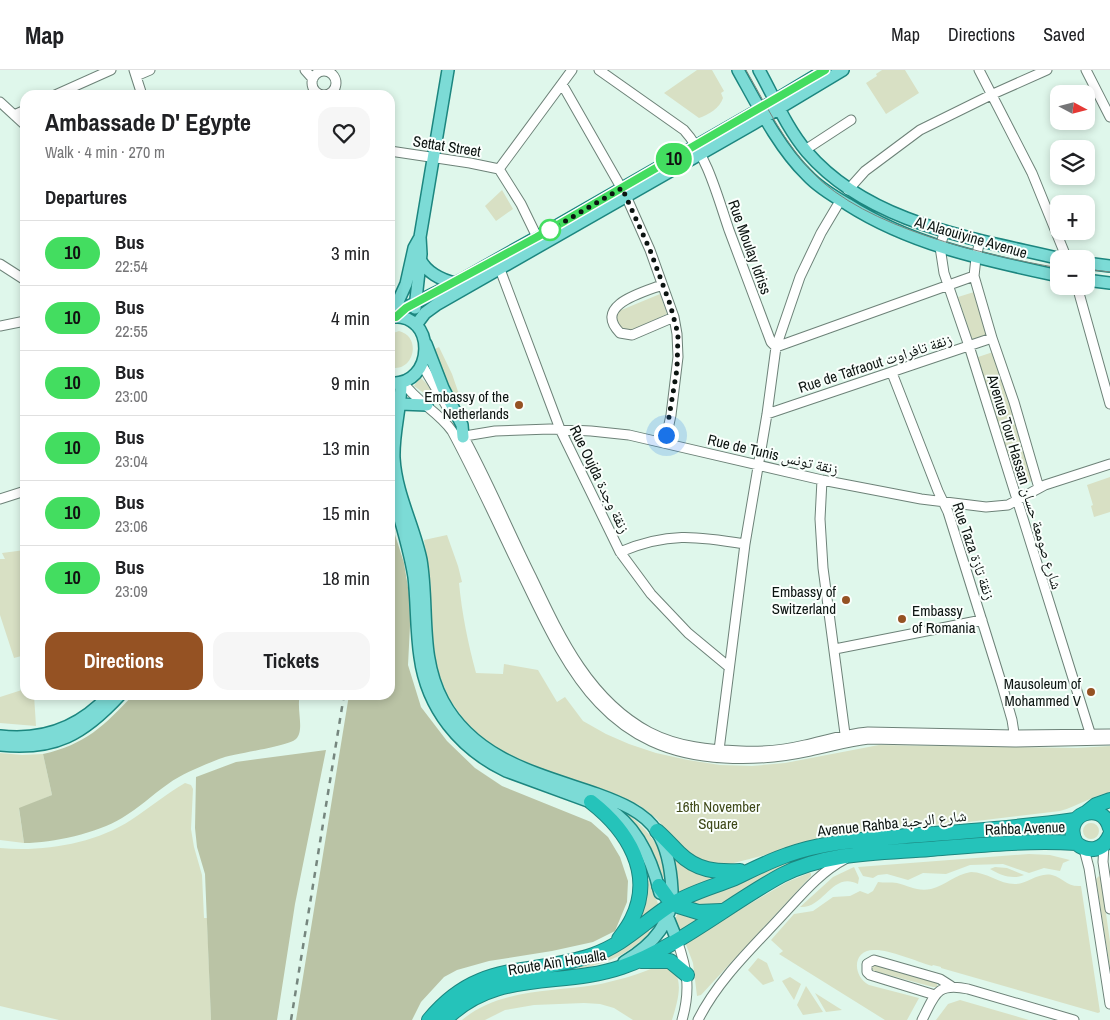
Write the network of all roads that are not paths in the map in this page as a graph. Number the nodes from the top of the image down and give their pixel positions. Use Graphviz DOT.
graph roads {
  1 [pos="111,70"];
  2 [pos="150,70"];
  3 [pos="305,70"];
  4 [pos="448,70"];
  5 [pos="572,70"];
  6 [pos="599,70"];
  7 [pos="738,70"];
  8 [pos="759,70"];
  9 [pos="825,70"];
  10 [pos="843,70"];
  11 [pos="979,70"];
  12 [pos="1047,70"];
  13 [pos="1086,70"];
  14 [pos="330,71"];
  15 [pos="135,73"];
  16 [pos="313,79"];
  17 [pos="562,84"];
  18 [pos="66,90"];
  19 [pos="140,90"];
  20 [pos="315,90"];
  21 [pos="334,90"];
  22 [pos="992,94"];
  23 [pos="0,102"];
  24 [pos="777,105"];
  25 [pos="20,112"];
  26 [pos="762,113"];
  27 [pos="14,115"];
  28 [pos="1110,117"];
  29 [pos="20,120"];
  30 [pos="851,120"];
  31 [pos="698,150"];
  32 [pos="806,150"];
  33 [pos="395,152"];
  34 [pos="433,158"];
  35 [pos="499,169"];
  36 [pos="848,190"];
  37 [pos="624,192"];
  38 [pos="840,201"];
  39 [pos="945,230"];
  40 [pos="420,237"];
  41 [pos="980,240"];
  42 [pos="539,241"];
  43 [pos="940,248"];
  44 [pos="1063,250"];
  45 [pos="1050,256"];
  46 [pos="976,258"];
  47 [pos="420,259"];
  48 [pos="0,264"];
  49 [pos="497,264"];
  50 [pos="1095,264"];
  51 [pos="1110,266"];
  52 [pos="1050,274"];
  53 [pos="974,276"];
  54 [pos="20,277"];
  55 [pos="1095,281"];
  56 [pos="454,283"];
  57 [pos="1110,283"];
  58 [pos="662,284"];
  59 [pos="948,285"];
  60 [pos="401,295"];
  61 [pos="1080,295"];
  62 [pos="395,299"];
  63 [pos="415,304"];
  64 [pos="395,310"];
  65 [pos="395,315"];
  66 [pos="395,317"];
  67 [pos="674,317"];
  68 [pos="20,322"];
  69 [pos="415,324"];
  70 [pos="0,326"];
  71 [pos="992,338"];
  72 [pos="424,340"];
  73 [pos="969,346"];
  74 [pos="776,348"];
  75 [pos="422,364"];
  76 [pos="892,373"];
  77 [pos="395,384"];
  78 [pos="395,385"];
  79 [pos="395,387"];
  80 [pos="400,404"];
  81 [pos="1110,404"];
  82 [pos="428,405"];
  83 [pos="767,414"];
  84 [pos="560,429"];
  85 [pos="395,436"];
  86 [pos="460,437"];
  87 [pos="665,443"];
  88 [pos="395,458"];
  89 [pos="1110,464"];
  90 [pos="757,466"];
  91 [pos="822,480"];
  92 [pos="1039,488"];
  93 [pos="20,493"];
  94 [pos="0,499"];
  95 [pos="1017,500"];
  96 [pos="395,503"];
  97 [pos="944,503"];
  98 [pos="745,544"];
  99 [pos="620,552"];
  100 [pos="982,620"];
  101 [pos="835,648"];
  102 [pos="729,667"];
  103 [pos="104,700"];
  104 [pos="115,700"];
  105 [pos="845,734"];
  106 [pos="1110,734"];
  107 [pos="0,736"];
  108 [pos="1014,738"];
  109 [pos="1092,738"];
  110 [pos="1110,740"];
  111 [pos="0,745"];
  112 [pos="719,750"];
  113 [pos="1110,800"];
  114 [pos="591,802"];
  115 [pos="1081,816"];
  116 [pos="657,831"];
  117 [pos="1108,832"];
  118 [pos="1080,846"];
  119 [pos="854,855"];
  120 [pos="751,871"];
  121 [pos="659,886"];
  122 [pos="1110,909"];
  123 [pos="724,910"];
  124 [pos="668,911"];
  125 [pos="677,940"];
  126 [pos="615,946"];
  127 [pos="638,961"];
  128 [pos="602,972"];
  129 [pos="687,975"];
  130 [pos="951,986"];
  131 [pos="935,995"];
  132 [pos="1110,1004"];
  133 [pos="429,1020"];
  134 [pos="446,1020"];
  135 [pos="682,1020"];
  136 [pos="698,1020"];
  137 [pos="922,1020"];
  138 [pos="1074,1020"];
  1 -- 18 [label="street"];
  2 -- 15 [label="street"];
  3 -- 16 [label="street"];
  4 -- 34 [label="main road"];
  5 -- 17 [label="street"];
  6 -- 31 [label="street, Rue Moulay Idriss"];
  7 -- 26 [label="main road, Al Alaouiyine Avenue"];
  8 -- 24 [label="main road"];
  9 -- 24 [label="main road"];
  10 -- 24 [label="main road"];
  11 -- 22 [label="street"];
  12 -- 22 [label="street"];
  13 -- 28 [label="street"];
  14 -- 16 [label="street"];
  14 -- 21 [label="street"];
  15 -- 19 [label="street"];
  16 -- 20 [label="street"];
  17 -- 35 [label="street"];
  17 -- 37 [label="street"];
  22 -- 36 [label="street"];
  22 -- 44 [label="street"];
  23 -- 27 [label="street"];
  24 -- 26 [label="main road"];
  24 -- 32 [label="main road"];
  25 -- 27 [label="street"];
  26 -- 31 [label="main road"];
  26 -- 38 [label="main road, Al Alaouiyine Avenue"];
  27 -- 29 [label="street"];
  30 -- 32 [label="street"];
  31 -- 37 [label="main road"];
  31 -- 74 [label="street, Rue Moulay Idriss"];
  32 -- 36 [label="main road"];
  33 -- 34 [label="street, Settat Street"];
  34 -- 35 [label="street, Settat Street"];
  34 -- 40 [label="main road"];
  35 -- 42 [label="street"];
  36 -- 39 [label="main road"];
  37 -- 42 [label="main road"];
  37 -- 58 [label="street"];
  38 -- 43 [label="main road, Al Alaouiyine Avenue"];
  38 -- 74 [label="street"];
  39 -- 41 [label="main road"];
  39 -- 43 [label="street, Avenue Tour Hassan شارع صومعة حسان"];
  40 -- 47 [label="main road"];
  40 -- 60 [label="main road"];
  41 -- 45 [label="main road"];
  41 -- 46 [label="street, Avenue Tour Hassan شارع صومعة حسان"];
  42 -- 49 [label="main road"];
  43 -- 46 [label="main road, Al Alaouiyine Avenue"];
  43 -- 59 [label="street, Avenue Tour Hassan شارع صومعة حسان"];
  46 -- 52 [label="main road, Al Alaouiyine Avenue"];
  46 -- 53 [label="street, Avenue Tour Hassan شارع صومعة حسان"];
  47 -- 56 [label="main road"];
  47 -- 63 [label="main road"];
  48 -- 54 [label="street"];
  49 -- 56 [label="main road"];
  49 -- 69 [label="main road"];
  49 -- 84 [label="street, Rue Oujda زنقة وجدة"];
  50 -- 51 [label="main road"];
  53 -- 59 [label="street"];
  53 -- 71 [label="street, Avenue Tour Hassan شارع صومعة حسان"];
  55 -- 57 [label="main road"];
  56 -- 63 [label="main road"];
  58 -- 67 [label="street"];
  58 -- 67 [label="street"];
  59 -- 73 [label="street, Avenue Tour Hassan شارع صومعة حسان"];
  59 -- 74 [label="street"];
  60 -- 62 [label="main road"];
  60 -- 64 [label="main road"];
  61 -- 81 [label="street"];
  63 -- 65 [label="main road"];
  63 -- 69 [label="main road"];
  66 -- 69 [label="main road"];
  67 -- 87 [label="street"];
  68 -- 70 [label="street"];
  69 -- 72 [label="main road"];
  71 -- 73 [label="street, Rue de Tafraout زنقة تافراوت"];
  71 -- 92 [label="street, Avenue Tour Hassan شارع صومعة حسان"];
  72 -- 75 [label="main road"];
  72 -- 86 [label="main road"];
  73 -- 76 [label="street, Rue de Tafraout زنقة تافراوت"];
  73 -- 95 [label="street, Avenue Tour Hassan شارع صومعة حسان"];
  74 -- 83 [label="street"];
  75 -- 77 [label="main road"];
  75 -- 86 [label="street"];
  76 -- 83 [label="street, Rue de Tafraout زنقة تافراوت"];
  76 -- 97 [label="street, Rue Taza زنقة تازة"];
  78 -- 82 [label="street"];
  79 -- 80 [label="main road"];
  80 -- 82 [label="main road"];
  80 -- 85 [label="main road"];
  82 -- 86 [label="street"];
  83 -- 90 [label="street"];
  84 -- 86 [label="street, Rue de Tunis زنقة تونس"];
  84 -- 87 [label="street, Rue de Tunis زنقة تونس"];
  84 -- 99 [label="street, Rue Oujda زنقة وجدة"];
  86 -- 108 [label="street"];
  86 -- 112 [label="street"];
  87 -- 90 [label="street, Rue de Tunis زنقة تونس"];
  88 -- 116 [label="main road"];
  89 -- 92 [label="street, Rue de Tunis زنقة تونس"];
  90 -- 91 [label="street, Rue de Tunis زنقة تونس"];
  90 -- 98 [label="street"];
  91 -- 97 [label="street, Rue de Tunis زنقة تونس"];
  91 -- 101 [label="street"];
  92 -- 95 [label="street, Rue de Tunis زنقة تونس"];
  93 -- 94 [label="street"];
  95 -- 97 [label="street, Rue de Tunis زنقة تونس"];
  95 -- 109 [label="street, Avenue Tour Hassan شارع صومعة حسان"];
  96 -- 114 [label="main road"];
  97 -- 100 [label="street, Rue Taza زنقة تازة"];
  98 -- 99 [label="street"];
  98 -- 102 [label="street"];
  99 -- 102 [label="street, Rue Oujda زنقة وجدة"];
  100 -- 101 [label="street"];
  100 -- 108 [label="street, Rue Taza زنقة تازة"];
  101 -- 105 [label="street"];
  102 -- 112 [label="street"];
  103 -- 107 [label="main road"];
  104 -- 111 [label="main road"];
  105 -- 108 [label="street"];
  105 -- 112 [label="street"];
  106 -- 109 [label="street"];
  108 -- 109 [label="street"];
  109 -- 110 [label="street"];
  113 -- 115 [label="highway"];
  114 -- 121 [label="main road"];
  114 -- 126 [label="highway"];
  115 -- 117 [label="highway"];
  115 -- 118 [label="highway"];
  115 -- 120 [label="highway, Avenue Rahba شارع الرحبة"];
  116 -- 120 [label="highway"];
  116 -- 124 [label="main road"];
  117 -- 118 [label="highway"];
  117 -- 122 [label="street"];
  118 -- 119 [label="highway, Rahba Avenue"];
  118 -- 132 [label="street"];
  119 -- 123 [label="highway, Avenue Rahba شارع الرحبة"];
  119 -- 136 [label="street"];
  120 -- 124 [label="highway, Avenue Rahba شارع الرحبة"];
  121 -- 124 [label="highway"];
  123 -- 124 [label="highway"];
  123 -- 125 [label="highway, Avenue Rahba شارع الرحبة"];
  124 -- 125 [label="main road"];
  124 -- 126 [label="highway, Route Aïn Houalla"];
  124 -- 128 [label="main road"];
  125 -- 127 [label="highway, Route Aïn Houalla"];
  125 -- 129 [label="street"];
  126 -- 133 [label="highway, Route Aïn Houalla"];
  127 -- 128 [label="highway, Route Aïn Houalla"];
  127 -- 129 [label="highway"];
  128 -- 134 [label="highway, Route Aïn Houalla"];
  129 -- 135 [label="street"];
  130 -- 131 [label="street"];
  130 -- 131 [label="street"];
  130 -- 138 [label="street"];
  131 -- 137 [label="street"];
}
